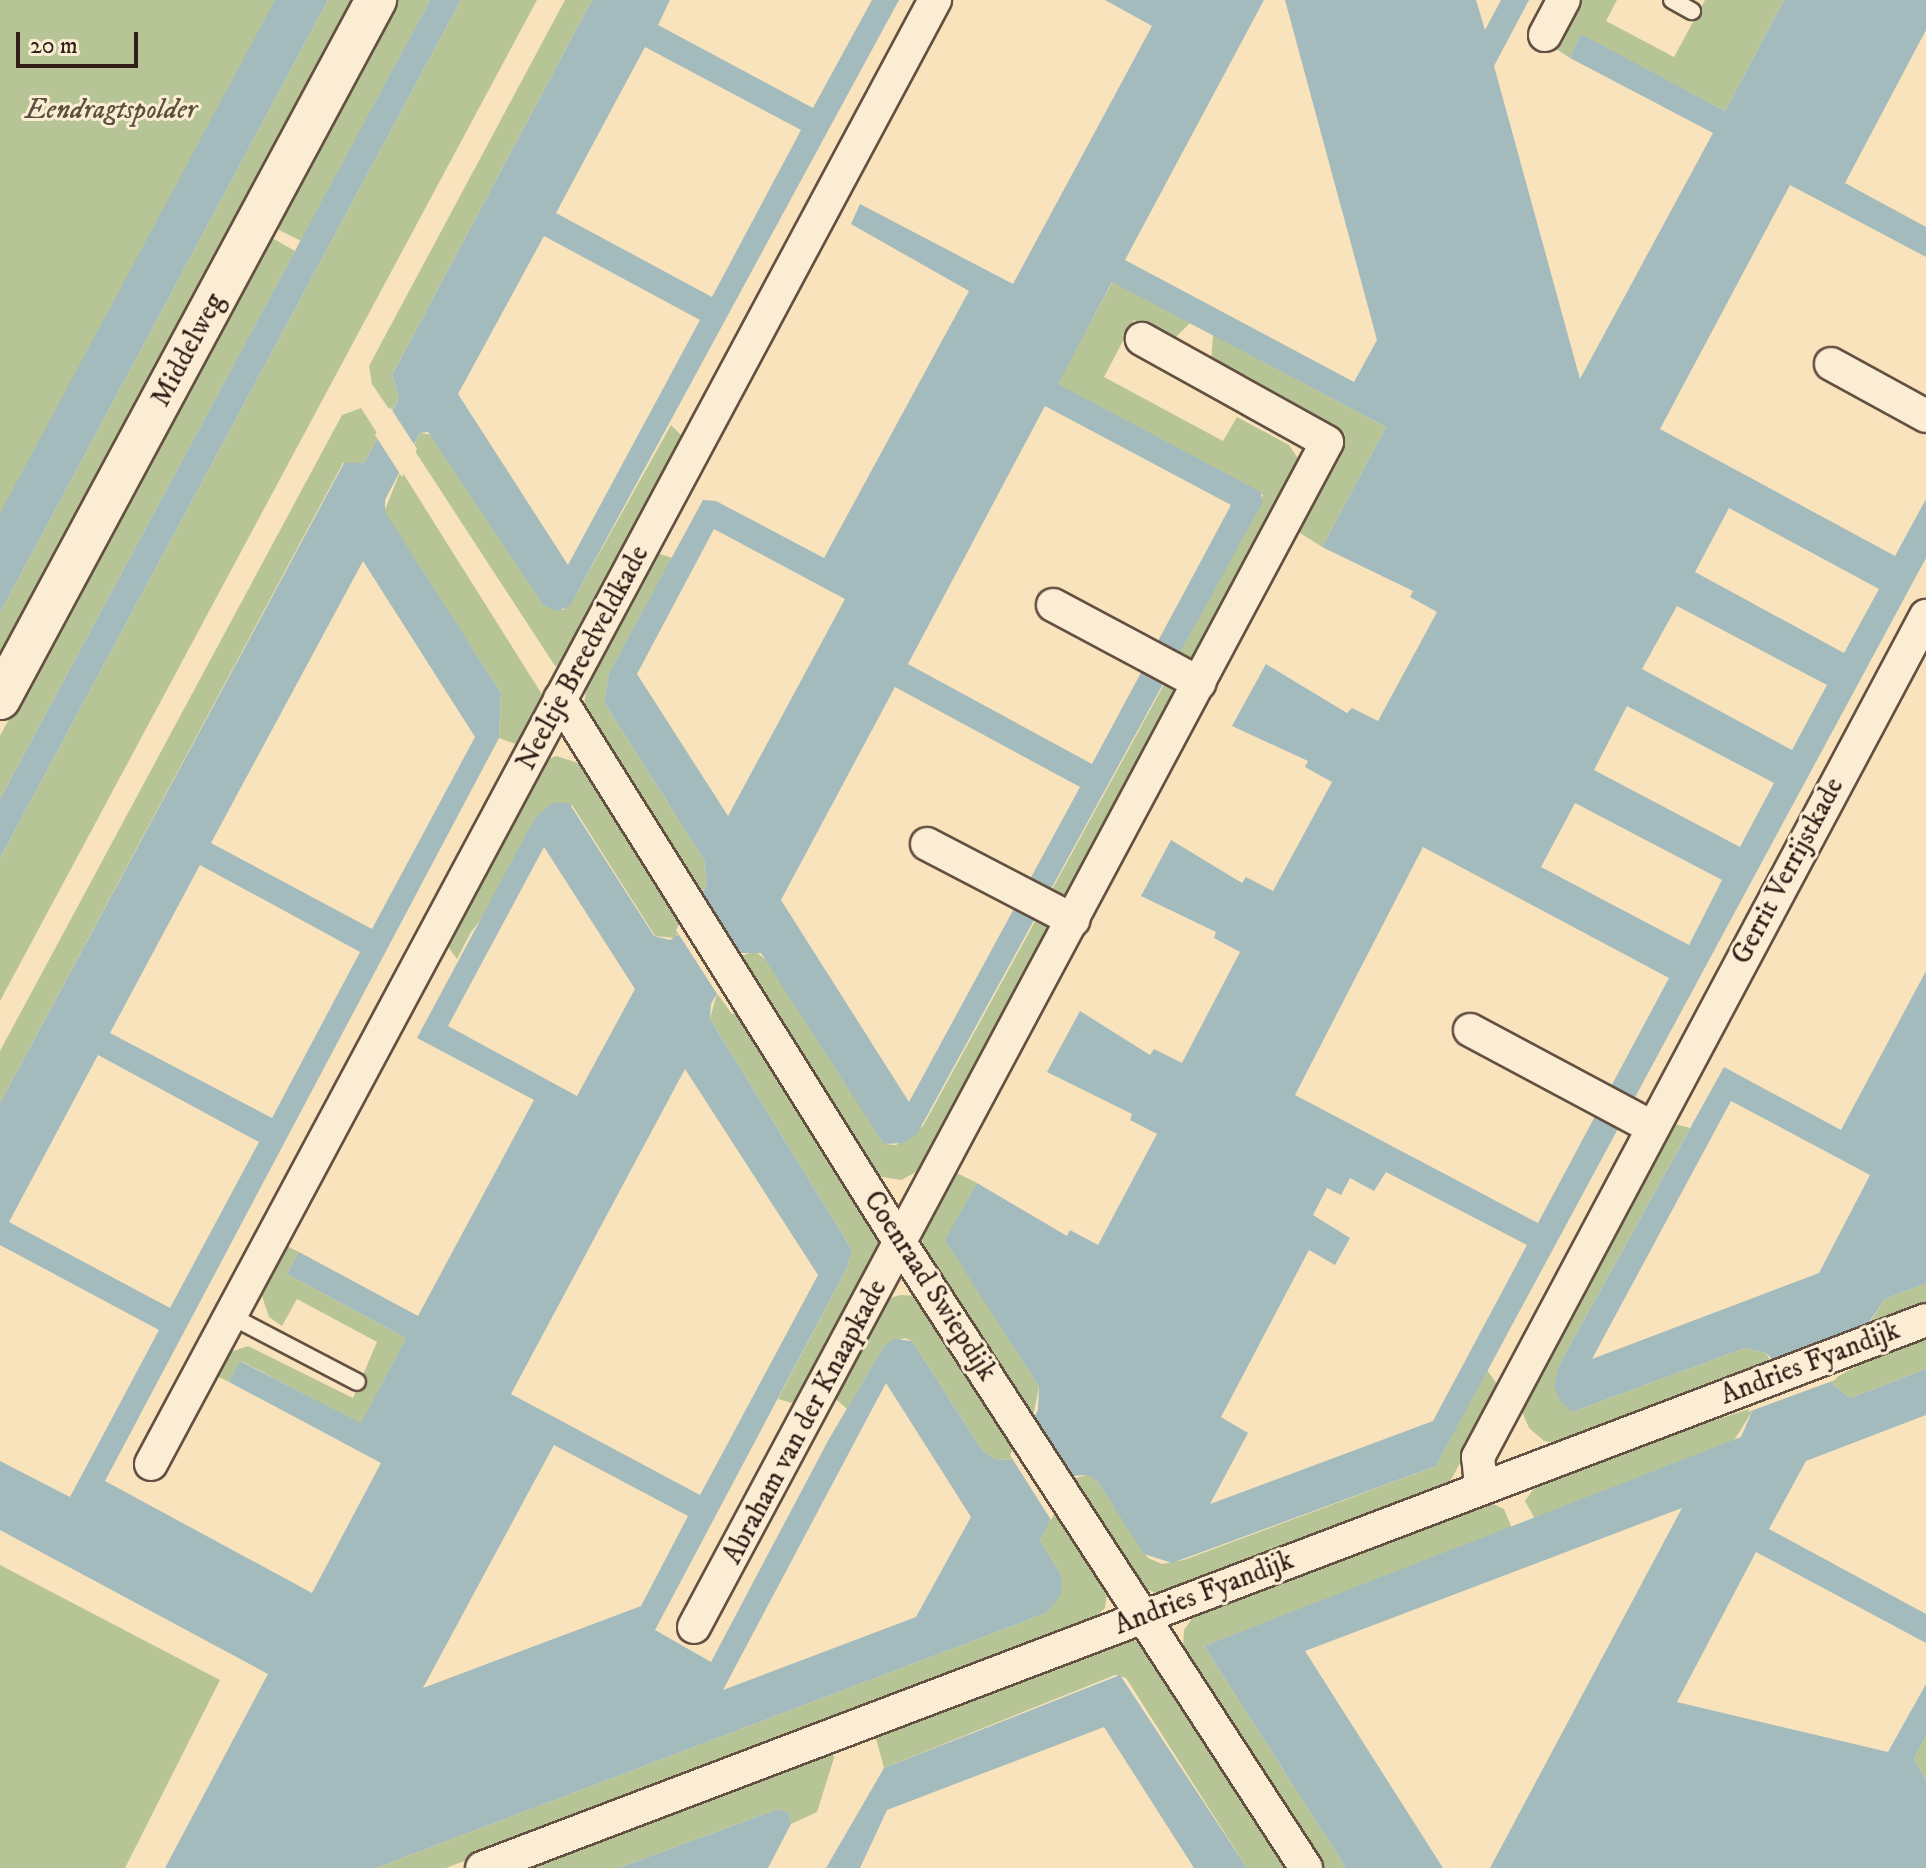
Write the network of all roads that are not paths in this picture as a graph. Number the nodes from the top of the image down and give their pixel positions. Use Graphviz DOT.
graph roads {
  1 [pos="376,0"];
  2 [pos="935,0"];
  3 [pos="1564,0"];
  4 [pos="1672,0"];
  5 [pos="1692,11"];
  6 [pos="1545,35"];
  7 [pos="1142,339"];
  8 [pos="1831,364"];
  9 [pos="1926,416"];
  10 [pos="1053,605"];
  11 [pos="1926,616"];
  12 [pos="1190,678"];
  13 [pos="0,699"];
  14 [pos="560,699"];
  15 [pos="927,844"];
  16 [pos="1063,915"];
  17 [pos="1470,1030"];
  18 [pos="1643,1122"];
  19 [pos="901,1244"];
  20 [pos="231,1316"];
  21 [pos="1926,1320"];
  22 [pos="357,1382"];
  23 [pos="151,1464"];
  24 [pos="1481,1485"];
  25 [pos="1146,1616"];
  26 [pos="694,1627"];
  27 [pos="482,1868"];
  28 [pos="1306,1868"];
  1 -- 13 [label="street, Middelweg"];
  2 -- 14 [label="street, Neeltje Breedveldkade"];
  3 -- 6 [label="street"];
  4 -- 5 [label="lane"];
  7 -- 12 [label="street, Abraham van der Knaapkade"];
  8 -- 9 [label="street"];
  10 -- 12 [label="street"];
  11 -- 18 [label="street, Gerrit Verrijstkade"];
  12 -- 16 [label="street, Abraham van der Knaapkade"];
  14 -- 19 [label="street, Coenraad Swiepdijk"];
  14 -- 20 [label="street, Neeltje Breedveldkade"];
  15 -- 16 [label="street"];
  16 -- 19 [label="street, Abraham van der Knaapkade"];
  17 -- 18 [label="street"];
  18 -- 24 [label="street, Gerrit Verrijstkade"];
  19 -- 25 [label="street, Coenraad Swiepdijk"];
  19 -- 26 [label="street, Abraham van der Knaapkade"];
  20 -- 22 [label="lane"];
  20 -- 23 [label="street, Neeltje Breedveldkade"];
  21 -- 24 [label="street, Andries Fyandijk"];
  24 -- 25 [label="street, Andries Fyandijk"];
  25 -- 27 [label="street, Andries Fyandijk"];
  25 -- 28 [label="street, Coenraad Swiepdijk"];
}
